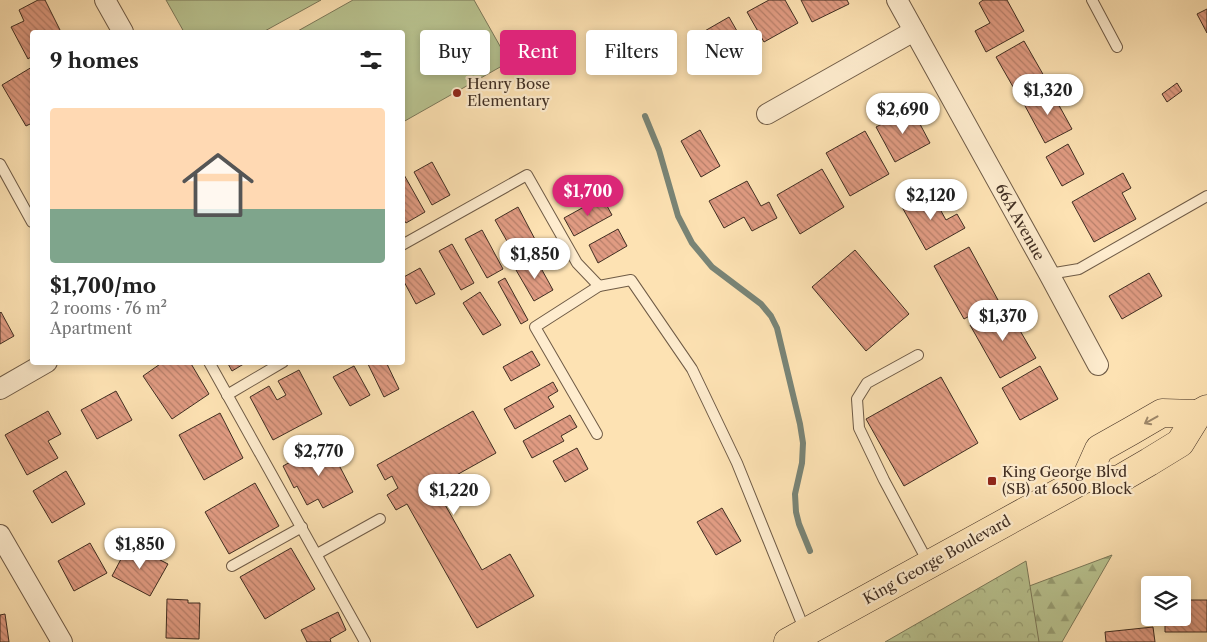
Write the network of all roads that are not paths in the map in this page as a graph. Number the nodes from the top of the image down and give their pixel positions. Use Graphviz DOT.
graph roads {
  1 [pos="105,0"];
  2 [pos="897,0"];
  3 [pos="1092,0"];
  4 [pos="122,30"];
  5 [pos="914,31"];
  6 [pos="1117,46"];
  7 [pos="767,114"];
  8 [pos="0,164"];
  9 [pos="1207,196"];
  10 [pos="30,218"];
  11 [pos="405,243"];
  12 [pos="1049,274"];
  13 [pos="599,286"];
  14 [pos="918,355"];
  15 [pos="42,365"];
  16 [pos="211,365"];
  17 [pos="278,365"];
  18 [pos="1098,365"];
  19 [pos="0,389"];
  20 [pos="227,394"];
  21 [pos="1202,411"];
  22 [pos="597,434"];
  23 [pos="1086,478"];
  24 [pos="380,519"];
  25 [pos="302,527"];
  26 [pos="0,535"];
  27 [pos="317,554"];
  28 [pos="930,565"];
  29 [pos="232,566"];
  30 [pos="797,637"];
  31 [pos="62,642"];
  32 [pos="365,642"];
  1 -- 4 [label="street"];
  2 -- 5 [label="street, 66A Avenue"];
  3 -- 6 [label="lane"];
  5 -- 7 [label="street"];
  5 -- 12 [label="street, 66A Avenue"];
  8 -- 10 [label="lane"];
  9 -- 12 [label="lane"];
  11 -- 13 [label="lane"];
  12 -- 18 [label="street, 66A Avenue"];
  13 -- 22 [label="lane"];
  13 -- 30 [label="lane"];
  14 -- 28 [label="lane"];
  15 -- 19 [label="street"];
  16 -- 20 [label="lane"];
  17 -- 20 [label="lane"];
  20 -- 25 [label="lane"];
  21 -- 23 [label="main road"];
  21 -- 23 [label="main road, one-way"];
  23 -- 28 [label="main road, King George Boulevard"];
  24 -- 27 [label="lane"];
  25 -- 27 [label="lane"];
  25 -- 29 [label="lane"];
  26 -- 31 [label="street"];
  27 -- 32 [label="lane"];
  28 -- 30 [label="main road, King George Boulevard"];
}
